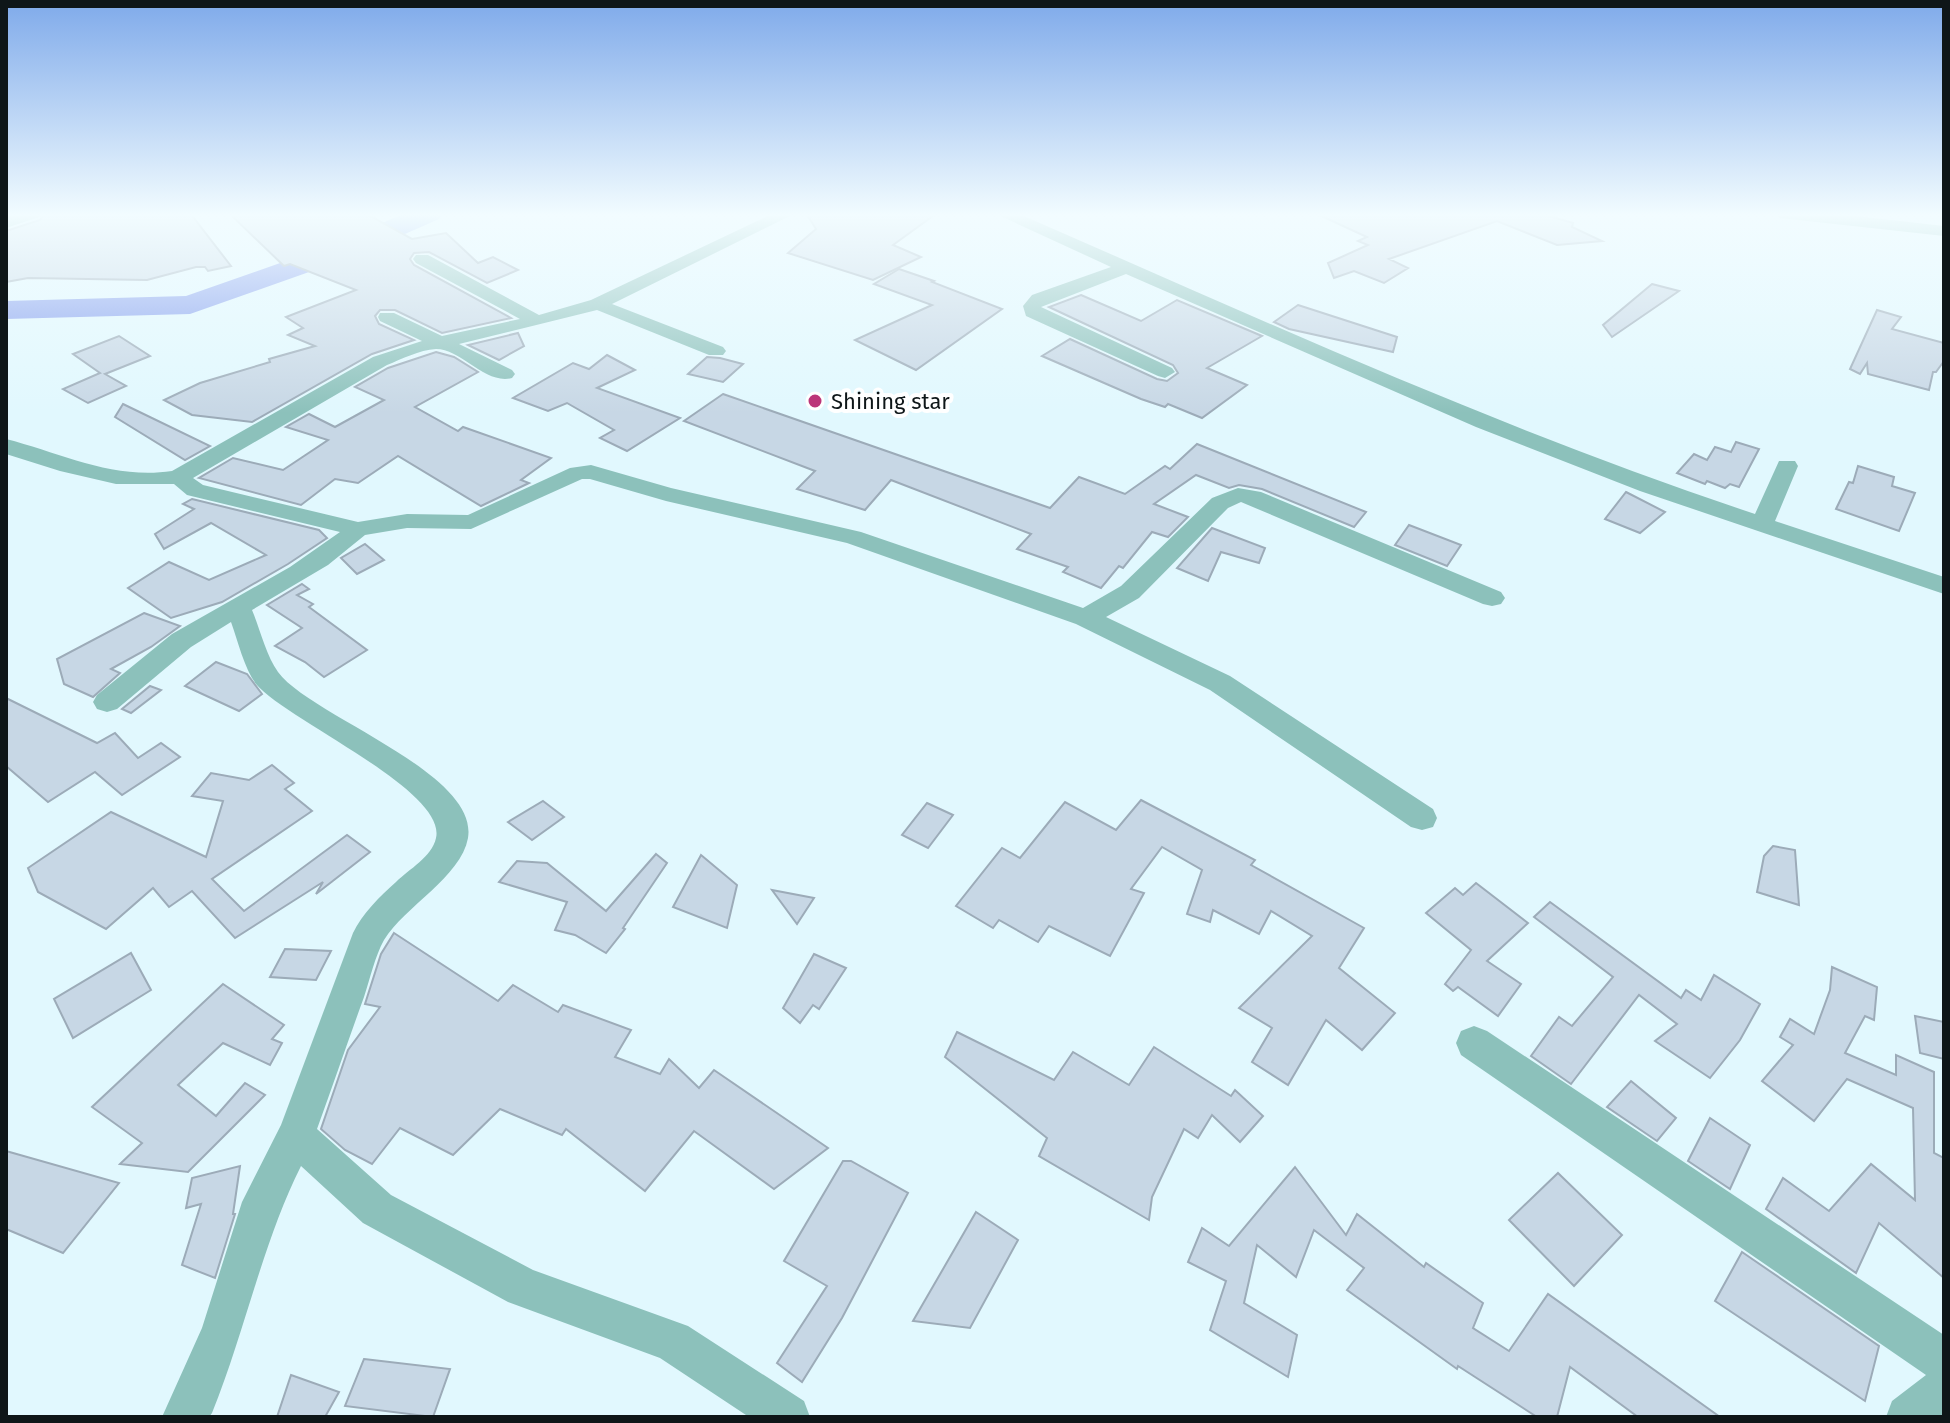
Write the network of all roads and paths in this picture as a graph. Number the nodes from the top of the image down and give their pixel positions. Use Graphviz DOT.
graph roads {
  1 [pos="460,279"];
  2 [pos="649,279"];
  3 [pos="1093,279"];
  4 [pos="1156,279"];
  5 [pos="597,304"];
  6 [pos="387,317"];
  7 [pos="537,321"];
  8 [pos="439,342"];
  9 [pos="716,351"];
  10 [pos="1165,372"];
  11 [pos="505,374"];
  12 [pos="6,446"];
  13 [pos="1787,466"];
  14 [pos="178,477"];
  15 [pos="1762,525"];
  16 [pos="358,529"];
  17 [pos="1944,586"];
  18 [pos="1492,598"];
  19 [pos="238,607"];
  20 [pos="1085,618"];
  21 [pos="107,702"];
  22 [pos="1422,818"];
  23 [pos="1474,1043"];
  24 [pos="296,1135"];
  25 [pos="1944,1361"];
  26 [pos="1944,1389"];
  27 [pos="184,1417"];
  28 [pos="788,1417"];
  29 [pos="1908,1417"];
  1 -- 7 [label="street"];
  2 -- 5 [label="street"];
  3 -- 10 [label="street"];
  4 -- 15 [label="street"];
  5 -- 7 [label="street"];
  5 -- 9 [label="street"];
  6 -- 8 [label="street"];
  7 -- 8 [label="street"];
  8 -- 11 [label="street"];
  8 -- 14 [label="street"];
  12 -- 14 [label="street"];
  13 -- 15 [label="street"];
  14 -- 16 [label="street"];
  15 -- 17 [label="street"];
  16 -- 19 [label="street"];
  16 -- 20 [label="street"];
  18 -- 20 [label="street"];
  19 -- 21 [label="street"];
  19 -- 24 [label="street"];
  20 -- 22 [label="street"];
  23 -- 25 [label="street"];
  24 -- 27 [label="street"];
  24 -- 28 [label="street"];
  26 -- 29 [label="street"];
}
